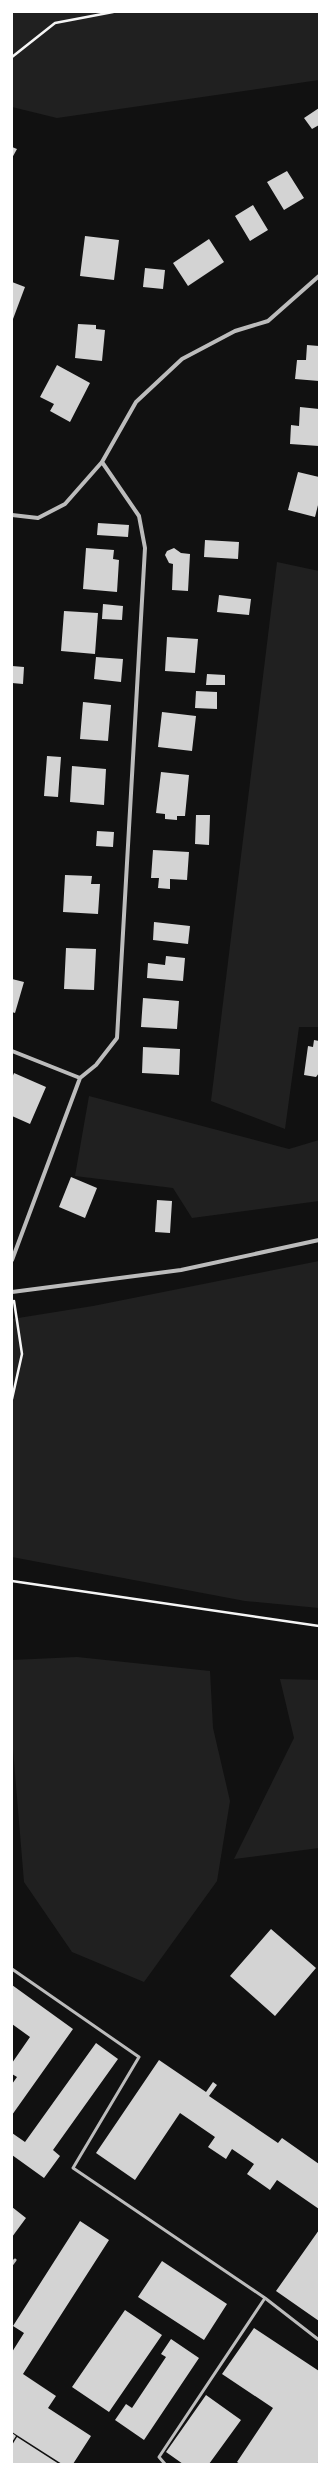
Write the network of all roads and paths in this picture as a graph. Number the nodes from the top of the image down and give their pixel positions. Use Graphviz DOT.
graph roads {
  1 [pos="113,12"];
  2 [pos="12,58"];
  3 [pos="319,276"];
  4 [pos="102,462"];
  5 [pos="12,515"];
  6 [pos="12,1050"];
  7 [pos="80,1078"];
  8 [pos="319,1240"];
  9 [pos="12,1260"];
  10 [pos="13,1292"];
  11 [pos="12,1399"];
  12 [pos="12,1581"];
  13 [pos="319,1626"];
  14 [pos="12,1969"];
  15 [pos="15,2260"];
  16 [pos="12,2264"];
  17 [pos="265,2298"];
  18 [pos="319,2340"];
  19 [pos="165,2464"];
  1 -- 2 [label="path"];
  3 -- 4 [label="street"];
  4 -- 5 [label="street"];
  4 -- 7 [label="street"];
  6 -- 7 [label="street"];
  7 -- 9 [label="street"];
  8 -- 10 [label="street"];
  10 -- 11 [label="path"];
  12 -- 13 [label="path"];
  14 -- 17 [label="lane"];
  15 -- 16 [label="lane"];
  17 -- 18 [label="lane"];
  17 -- 19 [label="lane"];
}
